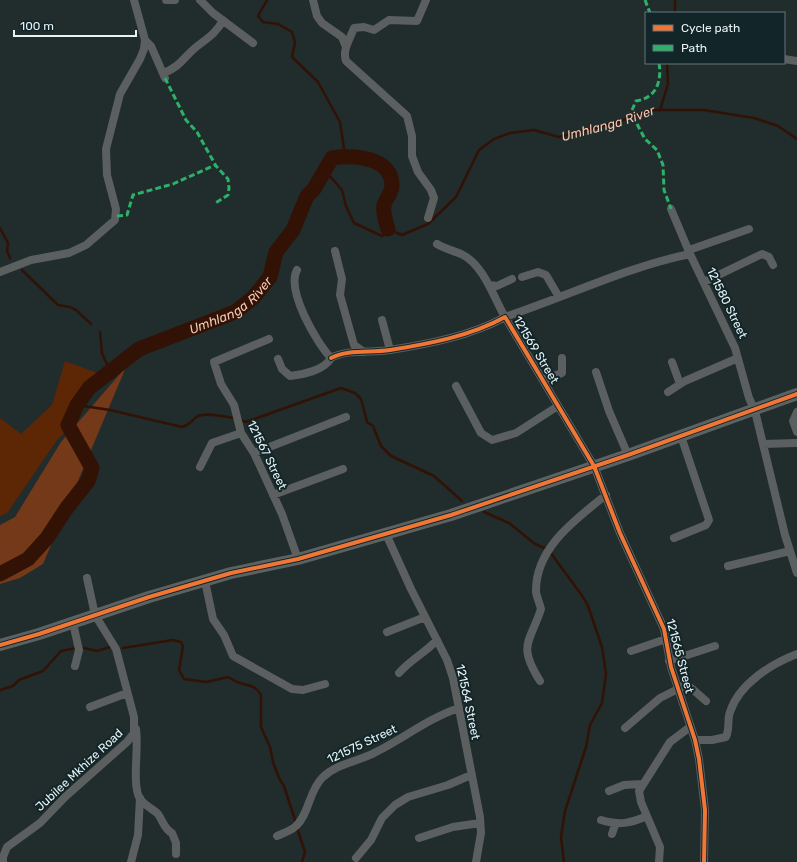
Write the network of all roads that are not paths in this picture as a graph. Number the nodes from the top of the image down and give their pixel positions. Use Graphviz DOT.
graph roads {
  1 [pos="134,0"];
  2 [pos="166,0"];
  3 [pos="175,0"];
  4 [pos="200,0"];
  5 [pos="313,0"];
  6 [pos="426,0"];
  7 [pos="223,20"];
  8 [pos="145,40"];
  9 [pos="253,42"];
  10 [pos="346,47"];
  11 [pos="785,59"];
  12 [pos="797,61"];
  13 [pos="671,209"];
  14 [pos="428,218"];
  15 [pos="749,229"];
  16 [pos="437,244"];
  17 [pos="335,251"];
  18 [pos="689,252"];
  19 [pos="773,265"];
  20 [pos="297,270"];
  21 [pos="0,272"];
  22 [pos="522,277"];
  23 [pos="512,279"];
  24 [pos="704,282"];
  25 [pos="489,285"];
  26 [pos="559,297"];
  27 [pos="504,317"];
  28 [pos="382,320"];
  29 [pos="269,339"];
  30 [pos="390,350"];
  31 [pos="365,353"];
  32 [pos="330,358"];
  33 [pos="562,358"];
  34 [pos="738,358"];
  35 [pos="278,359"];
  36 [pos="672,362"];
  37 [pos="596,372"];
  38 [pos="543,380"];
  39 [pos="680,384"];
  40 [pos="456,386"];
  41 [pos="668,392"];
  42 [pos="797,394"];
  43 [pos="558,406"];
  44 [pos="755,411"];
  45 [pos="797,412"];
  46 [pos="346,417"];
  47 [pos="797,432"];
  48 [pos="241,433"];
  49 [pos="681,436"];
  50 [pos="797,442"];
  51 [pos="763,444"];
  52 [pos="254,453"];
  53 [pos="628,455"];
  54 [pos="594,466"];
  55 [pos="200,467"];
  56 [pos="343,469"];
  57 [pos="273,495"];
  58 [pos="606,495"];
  59 [pos="386,534"];
  60 [pos="674,538"];
  61 [pos="790,551"];
  62 [pos="298,559"];
  63 [pos="728,566"];
  64 [pos="797,573"];
  65 [pos="88,578"];
  66 [pos="205,581"];
  67 [pos="95,615"];
  68 [pos="425,617"];
  69 [pos="73,623"];
  70 [pos="388,632"];
  71 [pos="666,639"];
  72 [pos="436,640"];
  73 [pos="0,645"];
  74 [pos="715,646"];
  75 [pos="631,651"];
  76 [pos="797,654"];
  77 [pos="669,661"];
  78 [pos="75,666"];
  79 [pos="399,673"];
  80 [pos="540,681"];
  81 [pos="325,684"];
  82 [pos="678,688"];
  83 [pos="127,693"];
  84 [pos="706,701"];
  85 [pos="90,706"];
  86 [pos="459,708"];
  87 [pos="135,724"];
  88 [pos="690,727"];
  89 [pos="625,728"];
  90 [pos="695,740"];
  91 [pos="471,775"];
  92 [pos="642,784"];
  93 [pos="609,791"];
  94 [pos="140,798"];
  95 [pos="647,816"];
  96 [pos="601,820"];
  97 [pos="480,823"];
  98 [pos="614,824"];
  99 [pos="612,834"];
  100 [pos="277,836"];
  101 [pos="419,838"];
  102 [pos="176,854"];
  103 [pos="356,858"];
  104 [pos="3,862"];
  105 [pos="131,862"];
  106 [pos="476,862"];
  107 [pos="659,862"];
  108 [pos="704,862"];
  1 -- 8 [label="street"];
  2 -- 3 [label="street"];
  4 -- 7 [label="street"];
  5 -- 10 [label="street"];
  6 -- 10 [label="street"];
  7 -- 8 [label="street"];
  7 -- 9 [label="street"];
  8 -- 21 [label="street"];
  10 -- 14 [label="street"];
  11 -- 12 [label="street"];
  13 -- 18 [label="street, 121580 Street"];
  15 -- 18 [label="street"];
  16 -- 25 [label="street"];
  17 -- 31 [label="street"];
  18 -- 24 [label="street, 121580 Street"];
  18 -- 26 [label="street"];
  19 -- 24 [label="street"];
  20 -- 32 [label="street"];
  22 -- 26 [label="street"];
  23 -- 25 [label="street"];
  24 -- 34 [label="street, 121580 Street"];
  25 -- 27 [label="street"];
  26 -- 27 [label="street"];
  27 -- 30 [label="street, 121569 Street"];
  27 -- 38 [label="street, 121569 Street"];
  28 -- 30 [label="street"];
  29 -- 48 [label="street, 121567 Street"];
  30 -- 31 [label="street, 121569 Street"];
  31 -- 32 [label="street, 121569 Street"];
  32 -- 35 [label="street"];
  33 -- 38 [label="street"];
  34 -- 39 [label="street"];
  34 -- 44 [label="street, 121580 Street"];
  36 -- 39 [label="street"];
  37 -- 53 [label="street"];
  38 -- 43 [label="street, 121569 Street"];
  39 -- 41 [label="street"];
  40 -- 43 [label="street"];
  42 -- 44 [label="street"];
  43 -- 54 [label="street, 121569 Street"];
  44 -- 49 [label="street"];
  44 -- 51 [label="street, 121580 Street"];
  45 -- 47 [label="street"];
  46 -- 52 [label="street"];
  48 -- 52 [label="street, 121567 Street"];
  48 -- 55 [label="street"];
  49 -- 53 [label="street"];
  49 -- 60 [label="street"];
  50 -- 51 [label="street"];
  51 -- 61 [label="street, 121580 Street"];
  52 -- 57 [label="street, 121567 Street"];
  53 -- 54 [label="street"];
  54 -- 58 [label="street, 121565 Street"];
  54 -- 59 [label="street"];
  56 -- 57 [label="street"];
  57 -- 62 [label="street, 121567 Street"];
  58 -- 71 [label="street, 121565 Street"];
  58 -- 80 [label="street"];
  59 -- 62 [label="street"];
  59 -- 68 [label="street, 121564 Street"];
  61 -- 63 [label="street"];
  61 -- 64 [label="street, 121580 Street"];
  62 -- 66 [label="street"];
  65 -- 67 [label="street"];
  66 -- 67 [label="street"];
  66 -- 81 [label="street"];
  67 -- 69 [label="street"];
  67 -- 83 [label="street, Jubilee Mkhize Road"];
  68 -- 70 [label="street"];
  68 -- 72 [label="street, 121564 Street"];
  69 -- 73 [label="street"];
  69 -- 78 [label="street"];
  71 -- 75 [label="street"];
  71 -- 77 [label="street, 121565 Street"];
  72 -- 79 [label="street"];
  72 -- 86 [label="street, 121564 Street"];
  74 -- 77 [label="street"];
  76 -- 90 [label="street"];
  77 -- 82 [label="street, 121565 Street"];
  82 -- 84 [label="street"];
  82 -- 88 [label="street, 121565 Street"];
  82 -- 89 [label="street"];
  83 -- 85 [label="street"];
  83 -- 87 [label="street, Jubilee Mkhize Road"];
  86 -- 91 [label="street, 121564 Street"];
  86 -- 100 [label="street, 121575 Street"];
  87 -- 94 [label="street"];
  87 -- 104 [label="street, Jubilee Mkhize Road"];
  88 -- 90 [label="street, 121565 Street"];
  88 -- 92 [label="street"];
  90 -- 108 [label="street, 121565 Street"];
  91 -- 97 [label="street, 121564 Street"];
  91 -- 103 [label="street"];
  92 -- 93 [label="street"];
  92 -- 95 [label="street"];
  94 -- 102 [label="street"];
  94 -- 105 [label="street"];
  95 -- 98 [label="street"];
  95 -- 107 [label="street"];
  96 -- 98 [label="street"];
  97 -- 101 [label="street"];
  97 -- 106 [label="street, 121564 Street"];
  98 -- 99 [label="street"];
}
